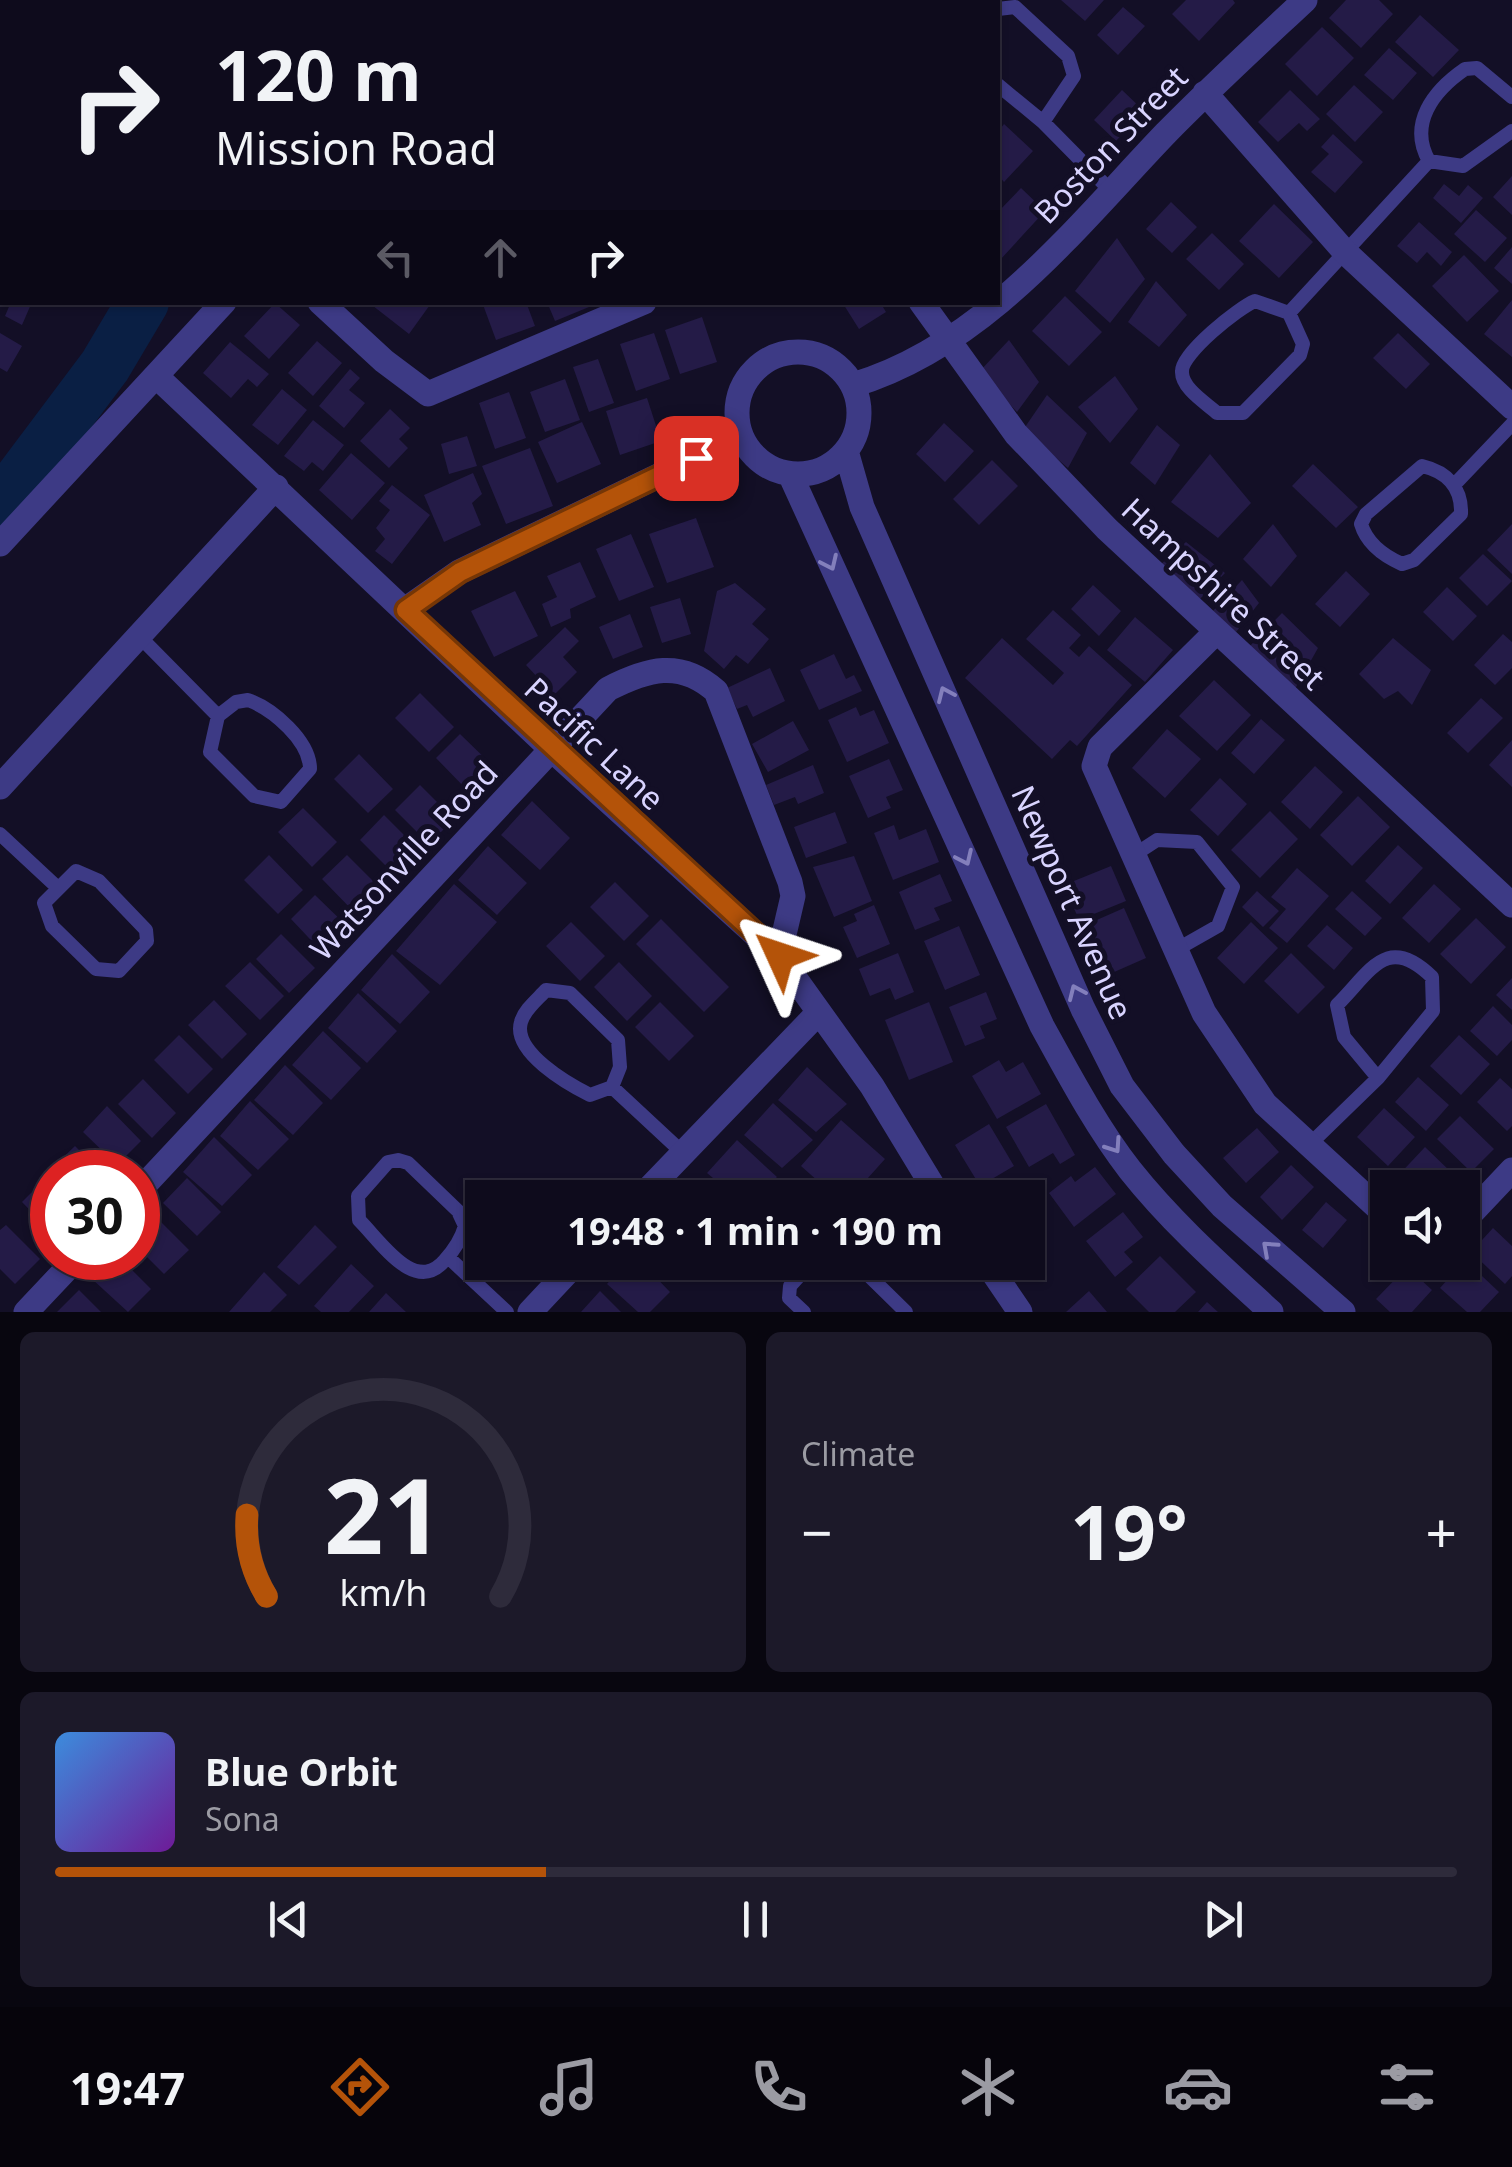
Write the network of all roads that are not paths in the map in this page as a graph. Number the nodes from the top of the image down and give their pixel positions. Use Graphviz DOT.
graph roads {
  1 [pos="1305,0"];
  2 [pos="1000,9"];
  3 [pos="1000,87"];
  4 [pos="1205,93"];
  5 [pos="1512,96"];
  6 [pos="1043,122"];
  7 [pos="1512,131"];
  8 [pos="1429,161"];
  9 [pos="1111,191"];
  10 [pos="1345,252"];
  11 [pos="1000,302"];
  12 [pos="221,305"];
  13 [pos="323,305"];
  14 [pos="637,305"];
  15 [pos="923,305"];
  16 [pos="996,305"];
  17 [pos="1288,313"];
  18 [pos="948,344"];
  19 [pos="156,376"];
  20 [pos="853,385"];
  21 [pos="1512,406"];
  22 [pos="1512,424"];
  23 [pos="741,436"];
  24 [pos="846,451"];
  25 [pos="790,474"];
  26 [pos="1455,484"];
  27 [pos="276,487"];
  28 [pos="0,544"];
  29 [pos="406,610"];
  30 [pos="1216,632"];
  31 [pos="140,636"];
  32 [pos="218,716"];
  33 [pos="551,748"];
  34 [pos="0,787"];
  35 [pos="0,834"];
  36 [pos="1131,856"];
  37 [pos="58,888"];
  38 [pos="1512,905"];
  39 [pos="1174,951"];
  40 [pos="780,956"];
  41 [pos="820,1012"];
  42 [pos="1378,1078"];
  43 [pos="612,1087"];
  44 [pos="1308,1146"];
  45 [pos="683,1153"];
  46 [pos="160,1168"];
  47 [pos="1512,1170"];
  48 [pos="657,1180"];
  49 [pos="928,1180"];
  50 [pos="1370,1201"];
  51 [pos="1480,1204"];
  52 [pos="448,1257"];
  53 [pos="56,1280"];
  54 [pos="561,1280"];
  55 [pos="796,1280"];
  56 [pos="873,1280"];
  57 [pos="998,1280"];
  58 [pos="26,1312"];
  59 [pos="508,1312"];
  60 [pos="530,1312"];
  61 [pos="804,1312"];
  62 [pos="906,1312"];
  63 [pos="1020,1312"];
  64 [pos="1272,1312"];
  65 [pos="1343,1312"];
  1 -- 4 [label="street, Boston Street"];
  2 -- 6 [label="lane"];
  3 -- 6 [label="lane"];
  4 -- 9 [label="street, Boston Street"];
  4 -- 10 [label="street"];
  5 -- 8 [label="lane"];
  6 -- 9 [label="lane"];
  7 -- 8 [label="lane"];
  8 -- 10 [label="lane"];
  9 -- 11 [label="street, Boston Street"];
  10 -- 17 [label="lane"];
  10 -- 21 [label="street"];
  12 -- 19 [label="street"];
  13 -- 14 [label="street"];
  15 -- 18 [label="street, Hampshire Street"];
  16 -- 18 [label="street, Boston Street"];
  17 -- 17 [label="lane"];
  18 -- 20 [label="street, Boston Street"];
  18 -- 30 [label="street, Hampshire Street"];
  19 -- 27 [label="street, Pacific Lane"];
  19 -- 28 [label="street"];
  20 -- 23 [label="street"];
  20 -- 24 [label="street"];
  22 -- 26 [label="lane"];
  23 -- 25 [label="street"];
  23 -- 29 [label="street"];
  24 -- 25 [label="street"];
  65 -- 24 [label="street, Newport Avenue, one-way"];
  25 -- 64 [label="street, one-way"];
  26 -- 26 [label="lane"];
  27 -- 29 [label="street, Pacific Lane"];
  27 -- 31 [label="street"];
  29 -- 33 [label="street, Pacific Lane"];
  30 -- 36 [label="street"];
  30 -- 38 [label="street, Hampshire Street"];
  31 -- 32 [label="lane"];
  31 -- 34 [label="street"];
  32 -- 32 [label="lane"];
  33 -- 40 [label="street, Pacific Lane"];
  33 -- 40 [label="street, Watsonville Road"];
  33 -- 46 [label="street, Watsonville Road"];
  35 -- 37 [label="lane"];
  36 -- 39 [label="street"];
  36 -- 39 [label="lane"];
  37 -- 37 [label="lane"];
  39 -- 44 [label="street"];
  40 -- 41 [label="street, Pacific Lane"];
  41 -- 45 [label="street"];
  41 -- 49 [label="street, Pacific Lane"];
  42 -- 42 [label="lane"];
  42 -- 44 [label="lane"];
  43 -- 43 [label="lane"];
  43 -- 45 [label="lane"];
  44 -- 50 [label="street"];
  45 -- 48 [label="street"];
  47 -- 51 [label="street"];
  52 -- 52 [label="lane"];
  52 -- 59 [label="lane"];
  53 -- 58 [label="street"];
  54 -- 60 [label="street"];
  55 -- 61 [label="lane"];
  56 -- 62 [label="lane"];
  57 -- 63 [label="street"];
}
